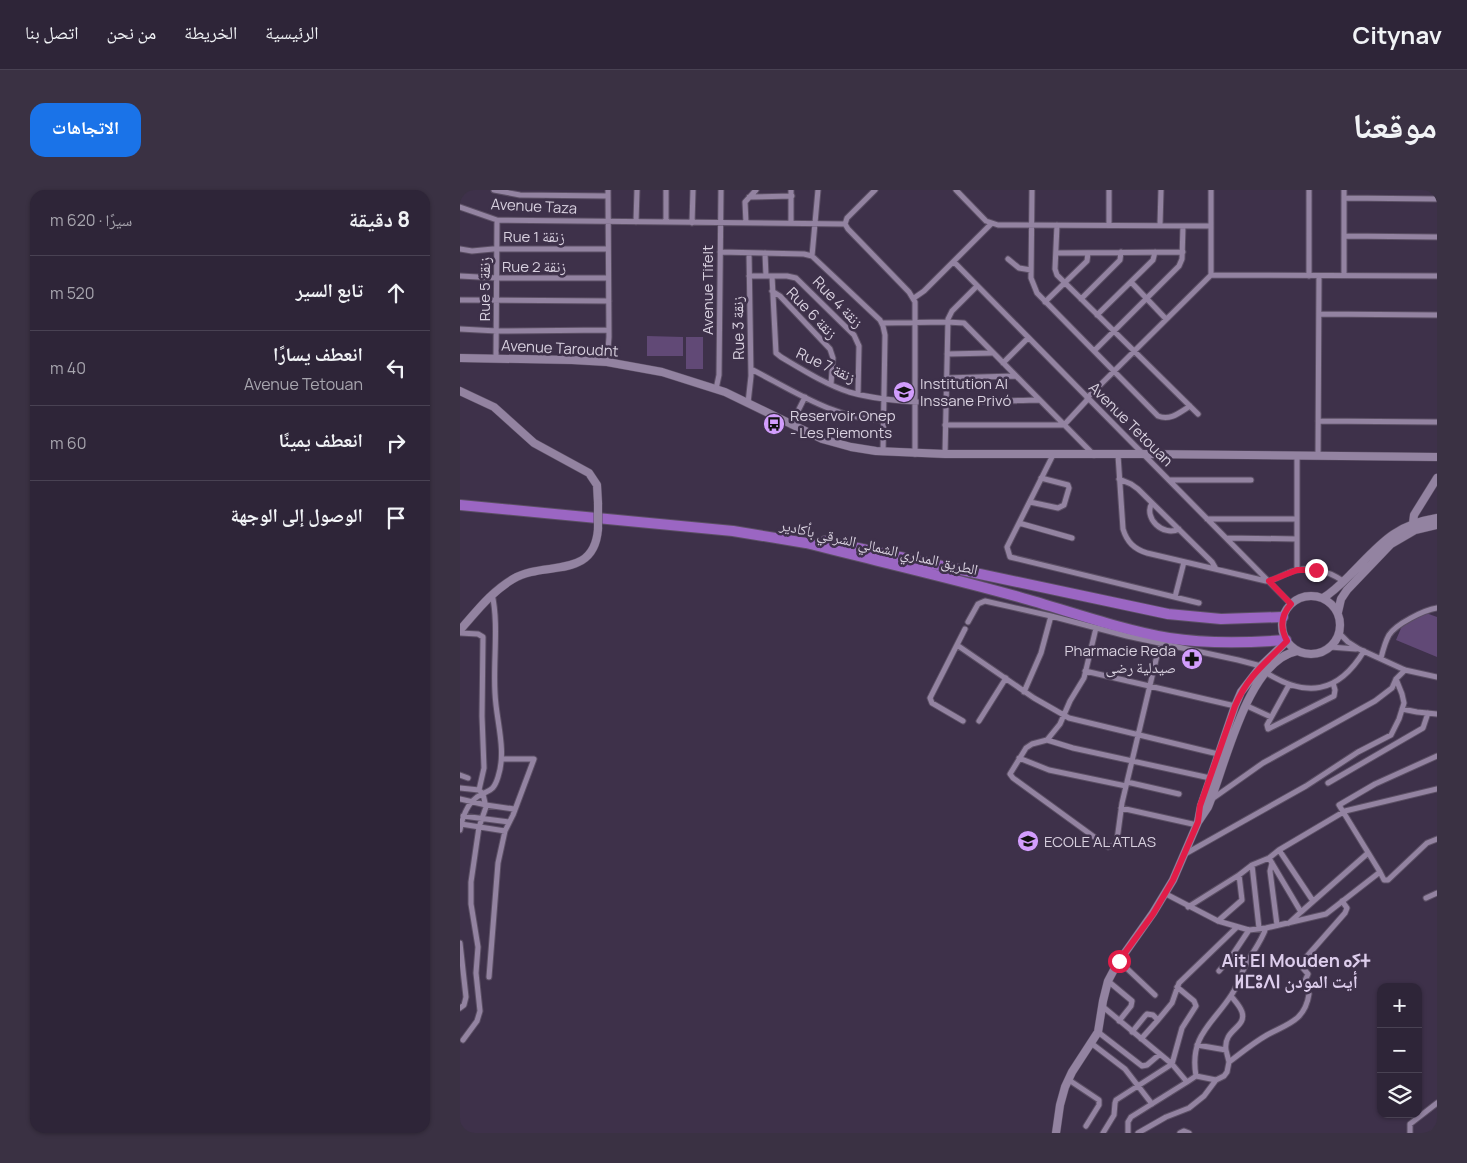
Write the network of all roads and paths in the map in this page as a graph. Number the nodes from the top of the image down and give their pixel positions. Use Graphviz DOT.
graph roads {
  1 [pos="494,190"];
  2 [pos="638,190"];
  3 [pos="666,190"];
  4 [pos="693,190"];
  5 [pos="721,190"];
  6 [pos="756,190"];
  7 [pos="818,190"];
  8 [pos="875,190"];
  9 [pos="956,190"];
  10 [pos="1032,190"];
  11 [pos="1109,190"];
  12 [pos="1161,190"];
  13 [pos="1211,190"];
  14 [pos="1309,190"];
  15 [pos="1344,190"];
  16 [pos="520,192"];
  17 [pos="551,192"];
  18 [pos="574,193"];
  19 [pos="608,193"];
  20 [pos="792,193"];
  21 [pos="749,197"];
  22 [pos="1344,198"];
  23 [pos="1437,198"];
  24 [pos="460,208"];
  25 [pos="497,220"];
  26 [pos="608,222"];
  27 [pos="636,222"];
  28 [pos="666,222"];
  29 [pos="692,222"];
  30 [pos="720,223"];
  31 [pos="746,223"];
  32 [pos="791,223"];
  33 [pos="816,224"];
  34 [pos="845,224"];
  35 [pos="991,224"];
  36 [pos="1031,225"];
  37 [pos="1057,225"];
  38 [pos="1109,225"];
  39 [pos="1160,225"];
  40 [pos="1183,226"];
  41 [pos="1211,226"];
  42 [pos="1344,236"];
  43 [pos="1437,237"];
  44 [pos="460,249"];
  45 [pos="496,249"];
  46 [pos="608,249"];
  47 [pos="720,252"];
  48 [pos="1088,252"];
  49 [pos="1121,252"];
  50 [pos="1155,252"];
  51 [pos="1183,252"];
  52 [pos="749,253"];
  53 [pos="765,253"];
  54 [pos="1056,253"];
  55 [pos="812,256"];
  56 [pos="1008,259"];
  57 [pos="954,262"];
  58 [pos="1031,270"];
  59 [pos="1211,275"];
  60 [pos="460,276"];
  61 [pos="749,276"];
  62 [pos="769,276"];
  63 [pos="1308,276"];
  64 [pos="1319,276"];
  65 [pos="1344,276"];
  66 [pos="1437,276"];
  67 [pos="497,278"];
  68 [pos="608,278"];
  69 [pos="1131,282"];
  70 [pos="1065,283"];
  71 [pos="977,286"];
  72 [pos="772,291"];
  73 [pos="914,298"];
  74 [pos="1081,299"];
  75 [pos="1146,299"];
  76 [pos="460,300"];
  77 [pos="497,300"];
  78 [pos="609,301"];
  79 [pos="1045,302"];
  80 [pos="1319,314"];
  81 [pos="1097,315"];
  82 [pos="1437,315"];
  83 [pos="1166,319"];
  84 [pos="916,322"];
  85 [pos="947,322"];
  86 [pos="882,323"];
  87 [pos="460,329"];
  88 [pos="609,330"];
  89 [pos="497,331"];
  90 [pos="1114,331"];
  91 [pos="1028,338"];
  92 [pos="1094,351"];
  93 [pos="1134,351"];
  94 [pos="992,353"];
  95 [pos="947,354"];
  96 [pos="460,358"];
  97 [pos="496,359"];
  98 [pos="607,362"];
  99 [pos="1003,363"];
  100 [pos="751,369"];
  101 [pos="1113,371"];
  102 [pos="1015,376"];
  103 [pos="946,378"];
  104 [pos="831,384"];
  105 [pos="716,389"];
  106 [pos="460,392"];
  107 [pos="858,394"];
  108 [pos="805,397"];
  109 [pos="1088,398"];
  110 [pos="884,399"];
  111 [pos="1039,400"];
  112 [pos="915,401"];
  113 [pos="946,401"];
  114 [pos="748,403"];
  115 [pos="1190,406"];
  116 [pos="1198,414"];
  117 [pos="884,420"];
  118 [pos="1318,420"];
  119 [pos="1437,422"];
  120 [pos="790,425"];
  121 [pos="945,425"];
  122 [pos="1064,425"];
  123 [pos="883,452"];
  124 [pos="915,454"];
  125 [pos="944,454"];
  126 [pos="1142,454"];
  127 [pos="1053,455"];
  128 [pos="1094,455"];
  129 [pos="1118,455"];
  130 [pos="1297,456"];
  131 [pos="1318,456"];
  132 [pos="1437,457"];
  133 [pos="1041,478"];
  134 [pos="1437,478"];
  135 [pos="1120,479"];
  136 [pos="1168,480"];
  137 [pos="1250,480"];
  138 [pos="460,498"];
  139 [pos="1030,502"];
  140 [pos="1152,502"];
  141 [pos="460,505"];
  142 [pos="1437,518"];
  143 [pos="1207,519"];
  144 [pos="1297,519"];
  145 [pos="1019,523"];
  146 [pos="1413,523"];
  147 [pos="1437,525"];
  148 [pos="1179,529"];
  149 [pos="1072,538"];
  150 [pos="1226,538"];
  151 [pos="1297,539"];
  152 [pos="1184,562"];
  153 [pos="1216,569"];
  154 [pos="1297,570"];
  155 [pos="1269,581"];
  156 [pos="1343,581"];
  157 [pos="1337,588"];
  158 [pos="492,593"];
  159 [pos="1344,594"];
  160 [pos="1174,597"];
  161 [pos="1323,598"];
  162 [pos="1199,603"];
  163 [pos="1291,604"];
  164 [pos="1437,608"];
  165 [pos="1338,612"];
  166 [pos="1051,616"];
  167 [pos="1283,617"];
  168 [pos="968,622"];
  169 [pos="1096,628"];
  170 [pos="965,629"];
  171 [pos="460,632"];
  172 [pos="1339,633"];
  173 [pos="1286,641"];
  174 [pos="1160,643"];
  175 [pos="957,645"];
  176 [pos="1330,647"];
  177 [pos="1362,650"];
  178 [pos="1297,651"];
  179 [pos="1381,658"];
  180 [pos="1263,669"];
  181 [pos="1405,670"];
  182 [pos="1085,671"];
  183 [pos="1006,678"];
  184 [pos="1437,678"];
  185 [pos="1396,679"];
  186 [pos="1333,683"];
  187 [pos="1289,685"];
  188 [pos="1150,686"];
  189 [pos="1024,692"];
  190 [pos="1246,705"];
  191 [pos="1235,706"];
  192 [pos="1402,709"];
  193 [pos="1428,713"];
  194 [pos="1437,714"];
  195 [pos="1064,716"];
  196 [pos="1271,717"];
  197 [pos="963,721"];
  198 [pos="979,721"];
  199 [pos="1139,735"];
  200 [pos="1047,740"];
  201 [pos="1218,754"];
  202 [pos="1437,756"];
  203 [pos="1019,758"];
  204 [pos="502,759"];
  205 [pos="1132,761"];
  206 [pos="460,775"];
  207 [pos="468,778"];
  208 [pos="1210,778"];
  209 [pos="1328,783"];
  210 [pos="1127,784"];
  211 [pos="460,788"];
  212 [pos="1437,789"];
  213 [pos="481,792"];
  214 [pos="1179,794"];
  215 [pos="460,799"];
  216 [pos="1212,799"];
  217 [pos="472,801"];
  218 [pos="486,805"];
  219 [pos="1204,806"];
  220 [pos="1121,808"];
  221 [pos="514,809"];
  222 [pos="1345,811"];
  223 [pos="463,816"];
  224 [pos="482,818"];
  225 [pos="509,822"];
  226 [pos="1197,823"];
  227 [pos="461,827"];
  228 [pos="480,827"];
  229 [pos="505,831"];
  230 [pos="1437,839"];
  231 [pos="1279,850"];
  232 [pos="1185,854"];
  233 [pos="1368,854"];
  234 [pos="1271,860"];
  235 [pos="1252,865"];
  236 [pos="1380,872"];
  237 [pos="1239,875"];
  238 [pos="1437,893"];
  239 [pos="1166,894"];
  240 [pos="1426,898"];
  241 [pos="1312,900"];
  242 [pos="1342,901"];
  243 [pos="1188,906"];
  244 [pos="1301,912"];
  245 [pos="1218,921"];
  246 [pos="1289,923"];
  247 [pos="1277,925"];
  248 [pos="1237,927"];
  249 [pos="1259,928"];
  250 [pos="1266,928"];
  251 [pos="1249,930"];
  252 [pos="460,943"];
  253 [pos="1119,961"];
  254 [pos="1219,971"];
  255 [pos="489,977"];
  256 [pos="1108,981"];
  257 [pos="1177,987"];
  258 [pos="1155,995"];
  259 [pos="1231,996"];
  260 [pos="1102,1006"];
  261 [pos="460,1008"];
  262 [pos="1120,1020"];
  263 [pos="1158,1020"];
  264 [pos="1098,1032"];
  265 [pos="1132,1032"];
  266 [pos="1142,1039"];
  267 [pos="463,1040"];
  268 [pos="1091,1044"];
  269 [pos="1197,1046"];
  270 [pos="1226,1050"];
  271 [pos="1160,1054"];
  272 [pos="1228,1062"];
  273 [pos="1172,1064"];
  274 [pos="1196,1076"];
  275 [pos="1069,1080"];
  276 [pos="1216,1080"];
  277 [pos="1187,1082"];
  278 [pos="1140,1086"];
  279 [pos="1437,1103"];
  280 [pos="1152,1104"];
  281 [pos="1086,1126"];
  282 [pos="1437,1130"];
  283 [pos="1127,1132"];
  284 [pos="1056,1133"];
  285 [pos="1103,1133"];
  286 [pos="1138,1133"];
  287 [pos="1180,1133"];
  288 [pos="1188,1133"];
  289 [pos="1410,1133"];
  290 [pos="1433,1133"];
  1 -- 16 [label="street"];
  2 -- 27 [label="street"];
  3 -- 28 [label="street"];
  4 -- 29 [label="street"];
  5 -- 30 [label="street, Avenue Tifelt"];
  6 -- 21 [label="street"];
  7 -- 33 [label="street"];
  8 -- 34 [label="street"];
  9 -- 35 [label="street"];
  10 -- 36 [label="street"];
  11 -- 38 [label="street"];
  12 -- 39 [label="street"];
  13 -- 41 [label="street"];
  14 -- 63 [label="street"];
  15 -- 22 [label="street"];
  16 -- 17 [label="street"];
  17 -- 18 [label="street"];
  18 -- 19 [label="street"];
  19 -- 26 [label="street"];
  20 -- 21 [label="street"];
  20 -- 32 [label="street"];
  21 -- 31 [label="street"];
  22 -- 23 [label="street"];
  22 -- 42 [label="street"];
  24 -- 25 [label="street, Avenue Taza"];
  25 -- 26 [label="street, Avenue Taza"];
  25 -- 45 [label="street, Rue 5 زنقة"];
  26 -- 27 [label="street, Avenue Taza"];
  26 -- 46 [label="street"];
  27 -- 28 [label="street, Avenue Taza"];
  28 -- 29 [label="street, Avenue Taza"];
  29 -- 30 [label="street, Avenue Taza"];
  30 -- 31 [label="street, Avenue Taza"];
  30 -- 47 [label="street, Avenue Tifelt"];
  31 -- 32 [label="street, Avenue Taza"];
  32 -- 33 [label="street, Avenue Taza"];
  33 -- 34 [label="street, Avenue Taza"];
  33 -- 55 [label="street"];
  34 -- 73 [label="street"];
  35 -- 36 [label="street"];
  35 -- 57 [label="street"];
  36 -- 37 [label="street"];
  36 -- 58 [label="street"];
  37 -- 38 [label="street"];
  37 -- 54 [label="street"];
  38 -- 39 [label="street"];
  39 -- 40 [label="street"];
  40 -- 41 [label="street"];
  40 -- 51 [label="street"];
  41 -- 59 [label="street"];
  42 -- 43 [label="street"];
  42 -- 65 [label="street"];
  44 -- 45 [label="street, Rue 1 زنقة"];
  45 -- 46 [label="street, Rue 1 زنقة"];
  45 -- 67 [label="street, Rue 5 زنقة"];
  46 -- 68 [label="street"];
  47 -- 52 [label="street"];
  47 -- 105 [label="street, Avenue Tifelt"];
  48 -- 49 [label="street"];
  48 -- 54 [label="street"];
  48 -- 70 [label="street"];
  49 -- 50 [label="street"];
  49 -- 74 [label="street"];
  50 -- 51 [label="street"];
  50 -- 69 [label="street"];
  51 -- 75 [label="street"];
  52 -- 53 [label="street"];
  52 -- 61 [label="street, Rue 3 زنقة"];
  53 -- 55 [label="street"];
  53 -- 62 [label="street, Rue 7 زنقة"];
  54 -- 70 [label="street"];
  55 -- 86 [label="street"];
  56 -- 58 [label="street"];
  57 -- 71 [label="street, Avenue Tetouan"];
  57 -- 73 [label="street"];
  58 -- 79 [label="street"];
  59 -- 63 [label="street"];
  59 -- 83 [label="street"];
  60 -- 67 [label="street, Rue 2 زنقة"];
  61 -- 62 [label="street, Rue 4 زنقة"];
  61 -- 100 [label="street, Rue 3 زنقة"];
  62 -- 72 [label="street, Rue 7 زنقة"];
  62 -- 107 [label="street, Rue 4 زنقة"];
  63 -- 64 [label="street"];
  64 -- 65 [label="street"];
  64 -- 80 [label="street"];
  65 -- 66 [label="street"];
  67 -- 68 [label="street, Rue 2 زنقة"];
  67 -- 77 [label="street, Rue 5 زنقة"];
  68 -- 78 [label="street"];
  69 -- 75 [label="street"];
  69 -- 81 [label="street"];
  70 -- 74 [label="street"];
  70 -- 79 [label="street"];
  71 -- 85 [label="street"];
  71 -- 91 [label="street, Avenue Tetouan"];
  72 -- 104 [label="street, Rue 6 زنقة"];
  72 -- 104 [label="street, Rue 7 زنقة"];
  73 -- 84 [label="street"];
  74 -- 81 [label="street"];
  75 -- 83 [label="street"];
  75 -- 90 [label="street"];
  76 -- 77 [label="street"];
  77 -- 78 [label="street"];
  77 -- 89 [label="street, Rue 5 زنقة"];
  78 -- 88 [label="street"];
  79 -- 92 [label="street"];
  80 -- 82 [label="street"];
  80 -- 118 [label="street"];
  81 -- 90 [label="street"];
  83 -- 93 [label="street"];
  84 -- 85 [label="street"];
  84 -- 86 [label="street"];
  84 -- 112 [label="street"];
  85 -- 94 [label="street"];
  85 -- 95 [label="street"];
  86 -- 110 [label="street"];
  87 -- 89 [label="street"];
  88 -- 89 [label="street"];
  88 -- 98 [label="street"];
  89 -- 97 [label="street, Rue 5 زنقة"];
  90 -- 92 [label="street"];
  90 -- 93 [label="street"];
  91 -- 99 [label="street"];
  91 -- 109 [label="street, Avenue Tetouan"];
  92 -- 101 [label="street"];
  93 -- 101 [label="street"];
  93 -- 115 [label="street"];
  94 -- 95 [label="street"];
  94 -- 99 [label="street"];
  95 -- 103 [label="street"];
  96 -- 97 [label="street, Avenue Taroudnt"];
  97 -- 98 [label="street, Avenue Taroudnt"];
  98 -- 105 [label="street, Avenue Taroudnt"];
  99 -- 102 [label="street"];
  100 -- 108 [label="street"];
  100 -- 114 [label="street, Rue 3 زنقة"];
  101 -- 109 [label="street"];
  101 -- 115 [label="street"];
  102 -- 103 [label="street"];
  102 -- 111 [label="street"];
  103 -- 113 [label="street"];
  104 -- 107 [label="street, Rue 7 زنقة"];
  105 -- 114 [label="street, Avenue Taroudnt"];
  106 -- 158 [label="street, bridge"];
  107 -- 110 [label="street, Rue 7 زنقة"];
  108 -- 117 [label="street"];
  108 -- 120 [label="street"];
  109 -- 122 [label="street"];
  109 -- 126 [label="street, Avenue Tetouan"];
  110 -- 112 [label="street, Rue 7 زنقة"];
  110 -- 117 [label="street"];
  111 -- 113 [label="street"];
  111 -- 122 [label="street"];
  112 -- 113 [label="street"];
  112 -- 124 [label="street"];
  113 -- 121 [label="street"];
  114 -- 120 [label="street, Avenue Taroudnt"];
  115 -- 116 [label="street"];
  117 -- 123 [label="street"];
  118 -- 119 [label="street"];
  118 -- 131 [label="street"];
  120 -- 123 [label="street, Avenue Taroudnt"];
  121 -- 122 [label="street"];
  121 -- 125 [label="street"];
  122 -- 128 [label="street"];
  123 -- 124 [label="street, Avenue Taroudnt"];
  124 -- 125 [label="street, Avenue Taroudnt"];
  125 -- 127 [label="street, Avenue Taroudnt"];
  126 -- 129 [label="street, Avenue Taroudnt"];
  126 -- 130 [label="street, Avenue Taroudnt"];
  126 -- 136 [label="street, Avenue Tetouan"];
  127 -- 128 [label="street, Avenue Taroudnt"];
  127 -- 133 [label="street"];
  128 -- 129 [label="street, Avenue Taroudnt"];
  129 -- 135 [label="street"];
  130 -- 131 [label="street, Avenue Taroudnt"];
  130 -- 144 [label="street"];
  131 -- 132 [label="street, Avenue Taroudnt"];
  133 -- 139 [label="street"];
  133 -- 139 [label="street"];
  134 -- 146 [label="street"];
  135 -- 140 [label="street"];
  135 -- 152 [label="street"];
  136 -- 137 [label="street"];
  136 -- 143 [label="street, Avenue Tetouan"];
  138 -- 167 [label="highway, الطريق المداري الشمالي الشرقي بأكادير"];
  139 -- 145 [label="street"];
  140 -- 148 [label="street"];
  140 -- 148 [label="street"];
  141 -- 173 [label="highway, الطريق المداري الشمالي الشرقي بأكادير"];
  142 -- 146 [label="street"];
  143 -- 144 [label="street"];
  143 -- 150 [label="street, Avenue Tetouan"];
  144 -- 151 [label="street"];
  145 -- 149 [label="street"];
  145 -- 160 [label="street"];
  146 -- 156 [label="street"];
  147 -- 159 [label="street"];
  148 -- 153 [label="street"];
  150 -- 151 [label="street"];
  150 -- 155 [label="street, Avenue Tetouan"];
  151 -- 154 [label="street"];
  152 -- 153 [label="street"];
  152 -- 160 [label="street"];
  153 -- 155 [label="street"];
  154 -- 155 [label="street"];
  154 -- 156 [label="street"];
  155 -- 163 [label="street, Avenue Tetouan"];
  156 -- 157 [label="street"];
  157 -- 159 [label="street"];
  157 -- 161 [label="street"];
  158 -- 171 [label="street"];
  158 -- 204 [label="street"];
  159 -- 165 [label="street"];
  160 -- 162 [label="street"];
  161 -- 163 [label="street"];
  161 -- 165 [label="street"];
  163 -- 167 [label="street"];
  164 -- 179 [label="street"];
  165 -- 172 [label="street"];
  166 -- 168 [label="street"];
  166 -- 169 [label="street"];
  166 -- 189 [label="street"];
  167 -- 173 [label="street"];
  169 -- 174 [label="street"];
  169 -- 182 [label="street"];
  170 -- 175 [label="street"];
  171 -- 213 [label="street"];
  172 -- 176 [label="street"];
  172 -- 177 [label="street"];
  173 -- 178 [label="street"];
  173 -- 180 [label="street"];
  174 -- 180 [label="street"];
  174 -- 188 [label="street"];
  175 -- 183 [label="street"];
  175 -- 197 [label="street"];
  176 -- 177 [label="street"];
  176 -- 178 [label="street"];
  177 -- 179 [label="street"];
  177 -- 186 [label="street"];
  178 -- 180 [label="street"];
  179 -- 181 [label="street"];
  180 -- 187 [label="street"];
  180 -- 190 [label="street"];
  180 -- 191 [label="street"];
  181 -- 184 [label="street"];
  181 -- 185 [label="street"];
  182 -- 188 [label="street"];
  182 -- 195 [label="street"];
  183 -- 189 [label="street"];
  183 -- 198 [label="street"];
  185 -- 192 [label="street"];
  185 -- 216 [label="street"];
  186 -- 187 [label="street"];
  186 -- 196 [label="street"];
  187 -- 196 [label="street"];
  188 -- 191 [label="street"];
  188 -- 199 [label="street"];
  189 -- 195 [label="street"];
  190 -- 196 [label="street"];
  190 -- 216 [label="street"];
  191 -- 201 [label="street"];
  192 -- 193 [label="street"];
  192 -- 232 [label="street"];
  193 -- 194 [label="street"];
  193 -- 209 [label="street"];
  195 -- 199 [label="street"];
  195 -- 200 [label="street"];
  199 -- 201 [label="street"];
  199 -- 205 [label="street"];
  200 -- 203 [label="street"];
  200 -- 205 [label="street"];
  201 -- 208 [label="street"];
  202 -- 222 [label="street"];
  203 -- 210 [label="street"];
  203 -- 220 [label="street"];
  204 -- 213 [label="street"];
  204 -- 221 [label="street"];
  205 -- 208 [label="street"];
  205 -- 210 [label="street"];
  206 -- 207 [label="street"];
  208 -- 219 [label="street"];
  210 -- 214 [label="street"];
  210 -- 220 [label="street"];
  211 -- 213 [label="street"];
  212 -- 222 [label="street"];
  213 -- 217 [label="street"];
  213 -- 218 [label="street"];
  215 -- 217 [label="street"];
  216 -- 219 [label="street"];
  217 -- 218 [label="street"];
  217 -- 223 [label="street"];
  218 -- 221 [label="street"];
  218 -- 224 [label="street"];
  219 -- 226 [label="street"];
  220 -- 226 [label="street"];
  221 -- 225 [label="street"];
  222 -- 231 [label="street"];
  222 -- 233 [label="street"];
  223 -- 224 [label="street"];
  223 -- 227 [label="street"];
  224 -- 225 [label="street"];
  224 -- 228 [label="street"];
  225 -- 229 [label="street"];
  226 -- 232 [label="street"];
  227 -- 228 [label="street"];
  228 -- 229 [label="street"];
  228 -- 267 [label="street"];
  229 -- 255 [label="street"];
  230 -- 236 [label="street"];
  231 -- 234 [label="street"];
  231 -- 241 [label="street"];
  232 -- 239 [label="street"];
  233 -- 236 [label="street"];
  233 -- 241 [label="street"];
  234 -- 235 [label="street"];
  234 -- 244 [label="street"];
  234 -- 247 [label="street"];
  235 -- 237 [label="street"];
  235 -- 249 [label="street"];
  236 -- 242 [label="street"];
  237 -- 243 [label="street"];
  237 -- 245 [label="street"];
  238 -- 240 [label="street"];
  239 -- 243 [label="street"];
  239 -- 253 [label="street"];
  241 -- 244 [label="street"];
  242 -- 246 [label="street"];
  242 -- 272 [label="street"];
  243 -- 245 [label="street"];
  244 -- 246 [label="street"];
  245 -- 248 [label="street"];
  246 -- 247 [label="street"];
  247 -- 250 [label="street"];
  248 -- 251 [label="street"];
  248 -- 257 [label="street"];
  249 -- 250 [label="street"];
  249 -- 251 [label="street"];
  250 -- 259 [label="street"];
  251 -- 254 [label="street"];
  252 -- 261 [label="street"];
  253 -- 256 [label="street"];
  253 -- 258 [label="street"];
  256 -- 260 [label="street"];
  256 -- 262 [label="street"];
  257 -- 263 [label="street"];
  257 -- 273 [label="street"];
  259 -- 269 [label="street"];
  259 -- 270 [label="street"];
  260 -- 262 [label="street"];
  260 -- 264 [label="street"];
  262 -- 265 [label="street"];
  263 -- 265 [label="street"];
  263 -- 266 [label="street"];
  264 -- 268 [label="street"];
  264 -- 271 [label="street"];
  265 -- 266 [label="street"];
  266 -- 271 [label="street"];
  268 -- 275 [label="street"];
  268 -- 278 [label="street"];
  269 -- 270 [label="street"];
  269 -- 274 [label="street"];
  270 -- 272 [label="street"];
  271 -- 273 [label="street"];
  272 -- 276 [label="street"];
  273 -- 277 [label="street"];
  273 -- 278 [label="street"];
  274 -- 276 [label="street"];
  274 -- 277 [label="street"];
  275 -- 281 [label="street"];
  275 -- 284 [label="street"];
  276 -- 286 [label="street"];
  277 -- 280 [label="street"];
  278 -- 280 [label="street"];
  278 -- 285 [label="street"];
  279 -- 289 [label="street"];
  280 -- 283 [label="street"];
  282 -- 290 [label="street"];
  287 -- 288 [label="street"];
}
